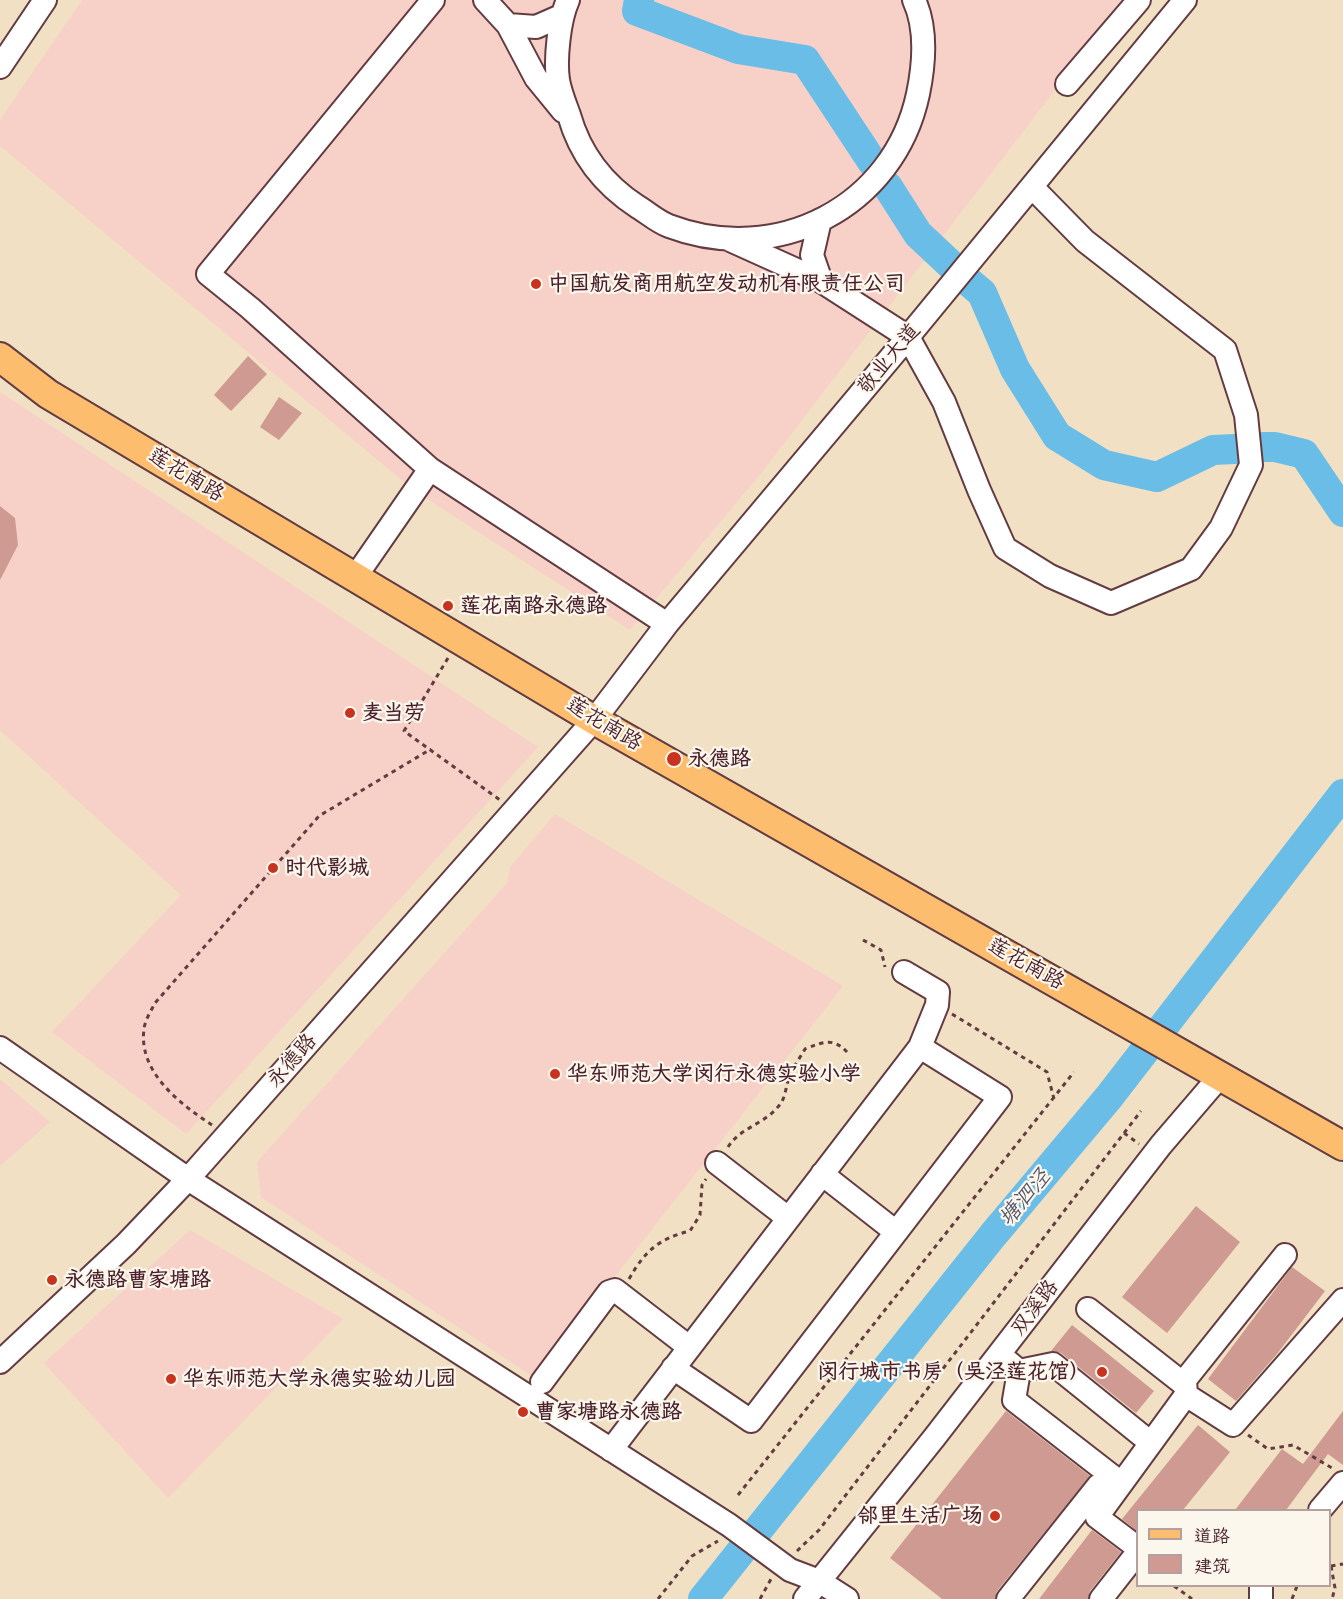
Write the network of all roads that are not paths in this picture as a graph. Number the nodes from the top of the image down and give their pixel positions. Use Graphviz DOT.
graph roads {
  1 [pos="45,0"];
  2 [pos="433,0"];
  3 [pos="485,0"];
  4 [pos="914,0"];
  5 [pos="1138,0"];
  6 [pos="1185,0"];
  7 [pos="564,8"];
  8 [pos="508,25"];
  9 [pos="0,68"];
  10 [pos="1067,84"];
  11 [pos="570,119"];
  12 [pos="1032,187"];
  13 [pos="820,220"];
  14 [pos="730,240"];
  15 [pos="821,281"];
  16 [pos="908,337"];
  17 [pos="0,357"];
  18 [pos="430,469"];
  19 [pos="356,576"];
  20 [pos="667,624"];
  21 [pos="595,719"];
  22 [pos="895,970"];
  23 [pos="920,1047"];
  24 [pos="0,1048"];
  25 [pos="1221,1075"];
  26 [pos="1343,1146"];
  27 [pos="717,1163"];
  28 [pos="822,1174"];
  29 [pos="188,1179"];
  30 [pos="788,1218"];
  31 [pos="896,1232"];
  32 [pos="1285,1255"];
  33 [pos="1343,1300"];
  34 [pos="1088,1309"];
  35 [pos="689,1347"];
  36 [pos="999,1355"];
  37 [pos="0,1362"];
  38 [pos="673,1368"];
  39 [pos="1019,1371"];
  40 [pos="542,1382"];
  41 [pos="1186,1390"];
  42 [pos="1151,1443"];
  43 [pos="611,1450"];
  44 [pos="1339,1477"];
  45 [pos="1121,1482"];
  46 [pos="1098,1486"];
  47 [pos="1321,1509"];
  48 [pos="1136,1549"];
  49 [pos="1136,1551"];
  50 [pos="819,1581"];
  51 [pos="805,1599"];
  52 [pos="847,1599"];
  53 [pos="1008,1599"];
  54 [pos="1101,1599"];
  1 -- 9 [label="street"];
  2 -- 18 [label="street"];
  3 -- 8 [label="street"];
  4 -- 13 [label="street"];
  5 -- 10 [label="street"];
  6 -- 12 [label="street, 敬业大道"];
  7 -- 8 [label="street"];
  7 -- 11 [label="street"];
  8 -- 11 [label="street"];
  11 -- 14 [label="street"];
  12 -- 16 [label="street, 敬业大道"];
  12 -- 16 [label="street"];
  13 -- 14 [label="street"];
  13 -- 15 [label="street"];
  14 -- 15 [label="street"];
  15 -- 16 [label="street"];
  16 -- 20 [label="street, 敬业大道"];
  17 -- 19 [label="main road, 莲花南路"];
  18 -- 19 [label="street"];
  18 -- 20 [label="street"];
  19 -- 21 [label="main road, 莲花南路"];
  20 -- 21 [label="street, 敬业大道"];
  21 -- 25 [label="main road, 莲花南路"];
  21 -- 29 [label="street, 永德路"];
  22 -- 23 [label="street"];
  23 -- 28 [label="street"];
  23 -- 31 [label="street"];
  24 -- 29 [label="street"];
  25 -- 26 [label="main road, 莲花南路"];
  25 -- 36 [label="street, 双溪路"];
  27 -- 30 [label="street"];
  28 -- 30 [label="street"];
  28 -- 31 [label="street"];
  29 -- 37 [label="street, 永德路"];
  29 -- 43 [label="street"];
  30 -- 35 [label="street"];
  31 -- 38 [label="street"];
  32 -- 41 [label="street"];
  33 -- 41 [label="street"];
  34 -- 41 [label="street"];
  35 -- 38 [label="street"];
  35 -- 40 [label="street"];
  36 -- 39 [label="street"];
  36 -- 50 [label="street, 双溪路"];
  38 -- 43 [label="street"];
  39 -- 42 [label="street"];
  39 -- 45 [label="street"];
  41 -- 42 [label="street"];
  42 -- 45 [label="street"];
  43 -- 50 [label="street"];
  44 -- 47 [label="street"];
  45 -- 48 [label="street"];
  46 -- 53 [label="street"];
  49 -- 54 [label="street"];
  50 -- 51 [label="street, 双溪路"];
  50 -- 52 [label="street"];
}
